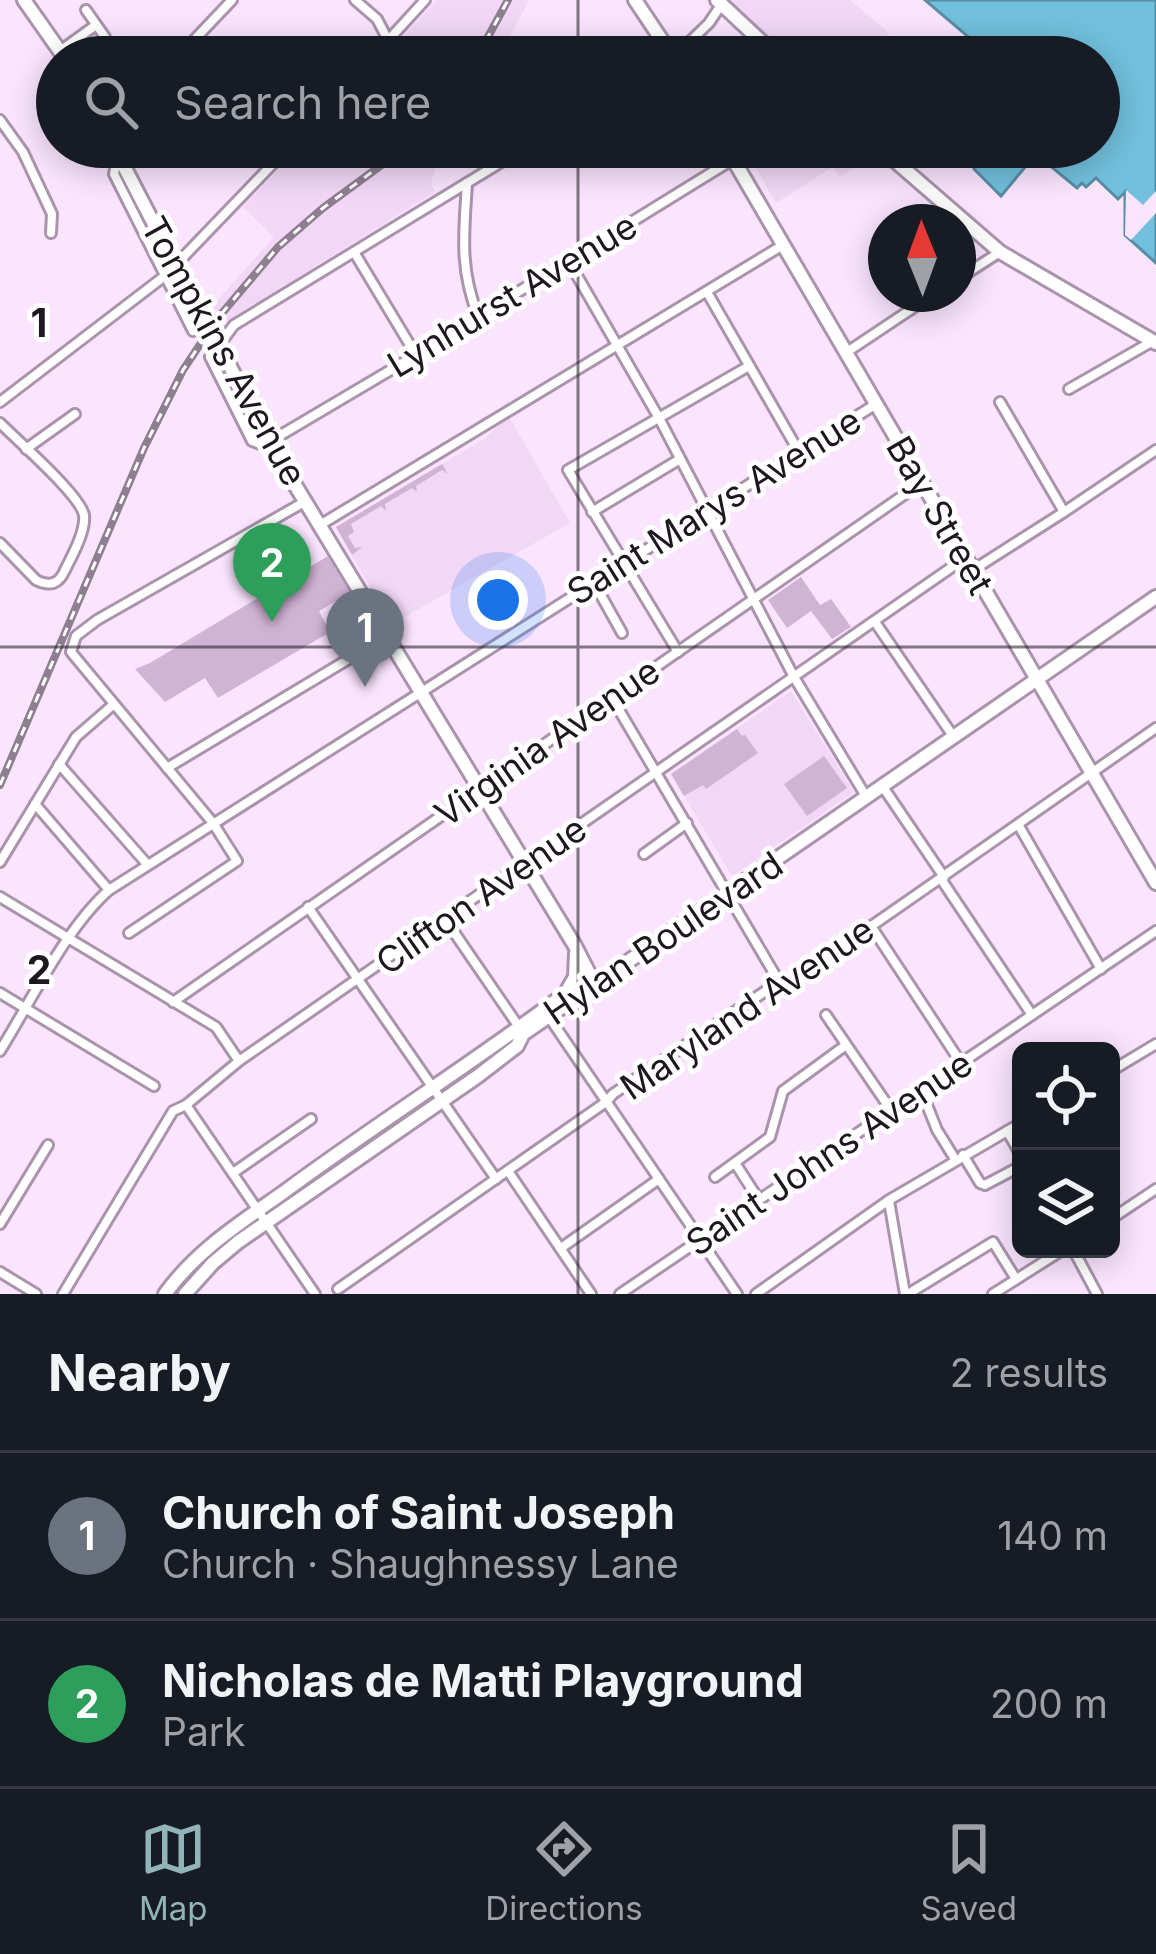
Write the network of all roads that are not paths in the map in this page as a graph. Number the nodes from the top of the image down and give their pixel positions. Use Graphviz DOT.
graph roads {
  1 [pos="24,0"];
  2 [pos="232,0"];
  3 [pos="425,0"];
  4 [pos="634,0"];
  5 [pos="719,2"];
  6 [pos="352,3"];
  7 [pos="86,10"];
  8 [pos="96,25"];
  9 [pos="49,36"];
  10 [pos="83,36"];
  11 [pos="104,36"];
  12 [pos="198,36"];
  13 [pos="386,36"];
  14 [pos="392,36"];
  15 [pos="659,36"];
  16 [pos="696,36"];
  17 [pos="755,36"];
  18 [pos="0,120"];
  19 [pos="114,168"];
  20 [pos="125,168"];
  21 [pos="270,168"];
  22 [pos="492,168"];
  23 [pos="721,168"];
  24 [pos="739,168"];
  25 [pos="903,168"];
  26 [pos="467,183"];
  27 [pos="51,233"];
  28 [pos="783,245"];
  29 [pos="354,252"];
  30 [pos="1000,252"];
  31 [pos="568,260"];
  32 [pos="976,267"];
  33 [pos="173,275"];
  34 [pos="706,292"];
  35 [pos="906,312"];
  36 [pos="478,316"];
  37 [pos="193,331"];
  38 [pos="1155,342"];
  39 [pos="618,345"];
  40 [pos="845,352"];
  41 [pos="216,354"];
  42 [pos="416,355"];
  43 [pos="749,366"];
  44 [pos="1069,389"];
  45 [pos="0,402"];
  46 [pos="1000,402"];
  47 [pos="876,404"];
  48 [pos="75,414"];
  49 [pos="659,418"];
  50 [pos="0,423"];
  51 [pos="269,442"];
  52 [pos="26,449"];
  53 [pos="1156,450"];
  54 [pos="799,452"];
  55 [pos="680,459"];
  56 [pos="921,483"];
  57 [pos="306,502"];
  58 [pos="709,510"];
  59 [pos="592,512"];
  60 [pos="1064,512"];
  61 [pos="320,525"];
  62 [pos="0,543"];
  63 [pos="622,563"];
  64 [pos="969,564"];
  65 [pos="593,581"];
  66 [pos="1156,597"];
  67 [pos="754,599"];
  68 [pos="875,622"];
  69 [pos="622,633"];
  70 [pos="387,636"];
  71 [pos="678,652"];
  72 [pos="794,677"];
  73 [pos="1037,680"];
  74 [pos="419,692"];
  75 [pos="612,698"];
  76 [pos="113,704"];
  77 [pos="1156,728"];
  78 [pos="954,737"];
  79 [pos="59,764"];
  80 [pos="167,768"];
  81 [pos="656,773"];
  82 [pos="1092,774"];
  83 [pos="883,788"];
  84 [pos="479,789"];
  85 [pos="867,798"];
  86 [pos="35,804"];
  87 [pos="213,823"];
  88 [pos="687,823"];
  89 [pos="1019,826"];
  90 [pos="644,854"];
  91 [pos="0,862"];
  92 [pos="147,864"];
  93 [pos="525,864"];
  94 [pos="942,878"];
  95 [pos="1156,882"];
  96 [pos="109,890"];
  97 [pos="728,895"];
  98 [pos="0,897"];
  99 [pos="308,907"];
  100 [pos="445,920"];
  101 [pos="871,926"];
  102 [pos="1156,931"];
  103 [pos="129,933"];
  104 [pos="68,939"];
  105 [pos="575,946"];
  106 [pos="1101,969"];
  107 [pos="358,980"];
  108 [pos="595,985"];
  109 [pos="781,985"];
  110 [pos="0,993"];
  111 [pos="173,1002"];
  112 [pos="26,1009"];
  113 [pos="826,1015"];
  114 [pos="1032,1016"];
  115 [pos="549,1017"];
  116 [pos="522,1031"];
  117 [pos="1156,1044"];
  118 [pos="846,1045"];
  119 [pos="0,1051"];
  120 [pos="239,1061"];
  121 [pos="961,1063"];
  122 [pos="1120,1066"];
  123 [pos="154,1086"];
  124 [pos="921,1090"];
  125 [pos="438,1095"];
  126 [pos="606,1102"];
  127 [pos="186,1105"];
  128 [pos="891,1110"];
  129 [pos="311,1119"];
  130 [pos="1012,1128"];
  131 [pos="1007,1131"];
  132 [pos="48,1144"];
  133 [pos="1018,1150"];
  134 [pos="959,1157"];
  135 [pos="735,1163"];
  136 [pos="508,1171"];
  137 [pos="1012,1171"];
  138 [pos="233,1173"];
  139 [pos="715,1177"];
  140 [pos="496,1179"];
  141 [pos="659,1179"];
  142 [pos="1156,1189"];
  143 [pos="759,1200"];
  144 [pos="889,1201"];
  145 [pos="259,1209"];
  146 [pos="1120,1213"];
  147 [pos="268,1222"];
  148 [pos="0,1224"];
  149 [pos="701,1240"];
  150 [pos="561,1249"];
  151 [pos="1052,1258"];
  152 [pos="1074,1258"];
  153 [pos="0,1272"];
  154 [pos="178,1276"];
  155 [pos="1016,1279"];
  156 [pos="338,1288"];
  157 [pos="190,1292"];
  158 [pos="36,1294"];
  159 [pos="63,1294"];
  160 [pos="165,1294"];
  161 [pos="315,1294"];
  162 [pos="591,1294"];
  163 [pos="620,1294"];
  164 [pos="737,1294"];
  165 [pos="756,1294"];
  166 [pos="906,1294"];
  167 [pos="993,1294"];
  168 [pos="1097,1294"];
  1 -- 9 [label="main road"];
  2 -- 12 [label="street"];
  3 -- 14 [label="street"];
  4 -- 15 [label="main road"];
  5 -- 16 [label="street"];
  5 -- 17 [label="main road"];
  6 -- 13 [label="street"];
  7 -- 8 [label="street"];
  8 -- 10 [label="street"];
  8 -- 11 [label="street"];
  18 -- 27 [label="street"];
  19 -- 33 [label="street"];
  20 -- 33 [label="main road, Tompkins Avenue, bridge"];
  21 -- 33 [label="street"];
  22 -- 26 [label="street"];
  23 -- 31 [label="street, Lynhurst Avenue"];
  24 -- 28 [label="main road, Bay Street"];
  25 -- 30 [label="main road"];
  26 -- 29 [label="street"];
  26 -- 36 [label="street"];
  28 -- 34 [label="street"];
  28 -- 40 [label="main road, Bay Street"];
  29 -- 41 [label="street"];
  29 -- 42 [label="street"];
  30 -- 32 [label="street"];
  30 -- 38 [label="main road"];
  31 -- 36 [label="street, Lynhurst Avenue"];
  31 -- 39 [label="street"];
  33 -- 37 [label="street"];
  33 -- 41 [label="main road, Tompkins Avenue, bridge"];
  33 -- 45 [label="street"];
  34 -- 39 [label="street"];
  34 -- 43 [label="street"];
  35 -- 40 [label="street"];
  36 -- 42 [label="street, Lynhurst Avenue"];
  38 -- 44 [label="street"];
  39 -- 49 [label="street"];
  39 -- 61 [label="street"];
  40 -- 47 [label="main road, Bay Street"];
  41 -- 51 [label="main road, Tompkins Avenue"];
  42 -- 51 [label="street, Lynhurst Avenue"];
  43 -- 49 [label="street"];
  43 -- 54 [label="street"];
  46 -- 60 [label="street"];
  47 -- 54 [label="street, Saint Marys Avenue"];
  47 -- 56 [label="main road, Bay Street"];
  48 -- 52 [label="street"];
  49 -- 55 [label="street"];
  49 -- 59 [label="street"];
  50 -- 52 [label="street"];
  51 -- 57 [label="main road, Tompkins Avenue"];
  52 -- 62 [label="street"];
  53 -- 60 [label="street, Clifton Avenue"];
  54 -- 58 [label="street, Saint Marys Avenue"];
  55 -- 58 [label="street"];
  55 -- 59 [label="street"];
  56 -- 64 [label="main road, Bay Street"];
  56 -- 67 [label="street, Virginia Avenue"];
  57 -- 61 [label="main road, Tompkins Avenue"];
  57 -- 76 [label="street"];
  58 -- 63 [label="street, Saint Marys Avenue"];
  58 -- 67 [label="street"];
  59 -- 63 [label="street"];
  60 -- 64 [label="street, Clifton Avenue"];
  61 -- 70 [label="main road, Tompkins Avenue"];
  63 -- 65 [label="street, Saint Marys Avenue"];
  63 -- 71 [label="street"];
  64 -- 68 [label="street, Clifton Avenue"];
  64 -- 73 [label="main road, Bay Street"];
  65 -- 69 [label="street"];
  65 -- 74 [label="street, Saint Marys Avenue"];
  66 -- 73 [label="main road, Hylan Boulevard"];
  67 -- 71 [label="street, Virginia Avenue"];
  67 -- 72 [label="street"];
  68 -- 72 [label="street, Clifton Avenue"];
  68 -- 78 [label="street"];
  70 -- 74 [label="main road, Tompkins Avenue"];
  70 -- 80 [label="street"];
  71 -- 75 [label="street, Virginia Avenue"];
  72 -- 81 [label="street, Clifton Avenue"];
  72 -- 85 [label="street"];
  73 -- 78 [label="main road, Hylan Boulevard"];
  73 -- 82 [label="main road, Bay Street"];
  74 -- 84 [label="main road, Tompkins Avenue"];
  74 -- 87 [label="street, Saint Marys Avenue"];
  75 -- 81 [label="street"];
  75 -- 84 [label="street, Virginia Avenue"];
  76 -- 79 [label="street"];
  76 -- 80 [label="street"];
  77 -- 82 [label="street, Maryland Avenue"];
  78 -- 83 [label="main road, Hylan Boulevard"];
  79 -- 86 [label="street"];
  79 -- 92 [label="street"];
  80 -- 87 [label="street"];
  81 -- 88 [label="street"];
  81 -- 93 [label="street, Clifton Avenue"];
  82 -- 89 [label="street, Maryland Avenue"];
  82 -- 95 [label="main road, Bay Street"];
  83 -- 85 [label="main road, Hylan Boulevard"];
  83 -- 94 [label="street"];
  84 -- 93 [label="main road, Tompkins Avenue"];
  84 -- 99 [label="street, Virginia Avenue"];
  85 -- 97 [label="main road, Hylan Boulevard"];
  86 -- 91 [label="street"];
  86 -- 96 [label="street"];
  87 -- 92 [label="street, Saint Marys Avenue"];
  87 -- 103 [label="street"];
  88 -- 90 [label="street"];
  88 -- 97 [label="street"];
  89 -- 94 [label="street, Maryland Avenue"];
  89 -- 106 [label="street"];
  92 -- 96 [label="street, Saint Marys Avenue"];
  93 -- 100 [label="street, Clifton Avenue"];
  93 -- 105 [label="main road, Tompkins Avenue"];
  94 -- 101 [label="street, Maryland Avenue"];
  94 -- 114 [label="street"];
  96 -- 104 [label="street, Saint Marys Avenue"];
  97 -- 108 [label="main road, Hylan Boulevard"];
  97 -- 109 [label="street"];
  98 -- 104 [label="street"];
  99 -- 107 [label="street"];
  99 -- 111 [label="street, Virginia Avenue"];
  100 -- 107 [label="street, Clifton Avenue"];
  100 -- 116 [label="street"];
  101 -- 109 [label="street, Maryland Avenue"];
  101 -- 121 [label="street"];
  102 -- 106 [label="street, Saint Johns Avenue"];
  104 -- 111 [label="street"];
  104 -- 112 [label="street, Saint Marys Avenue"];
  105 -- 108 [label="main road, Tompkins Avenue"];
  105 -- 116 [label="main road"];
  106 -- 114 [label="street, Saint Johns Avenue"];
  107 -- 120 [label="street, Clifton Avenue"];
  107 -- 125 [label="street"];
  108 -- 115 [label="main road, Hylan Boulevard"];
  109 -- 126 [label="street, Maryland Avenue"];
  110 -- 112 [label="street"];
  111 -- 120 [label="street"];
  112 -- 119 [label="street, Saint Marys Avenue"];
  112 -- 123 [label="street"];
  113 -- 118 [label="street"];
  114 -- 121 [label="street, Saint Johns Avenue"];
  115 -- 116 [label="main road, Hylan Boulevard"];
  115 -- 126 [label="street"];
  116 -- 125 [label="main road, Hylan Boulevard"];
  117 -- 122 [label="street"];
  118 -- 128 [label="street"];
  118 -- 135 [label="street"];
  120 -- 127 [label="street, Clifton Avenue"];
  121 -- 124 [label="street, Saint Johns Avenue"];
  124 -- 128 [label="street, Saint Johns Avenue"];
  124 -- 134 [label="street"];
  125 -- 140 [label="street"];
  125 -- 145 [label="main road, Hylan Boulevard"];
  125 -- 147 [label="main road, Hylan Boulevard"];
  126 -- 136 [label="street, Maryland Avenue"];
  126 -- 141 [label="street"];
  127 -- 138 [label="street"];
  127 -- 159 [label="street, Clifton Avenue"];
  128 -- 143 [label="street, Saint Johns Avenue"];
  129 -- 138 [label="street"];
  130 -- 131 [label="street"];
  131 -- 133 [label="street"];
  131 -- 134 [label="street"];
  132 -- 148 [label="street"];
  134 -- 137 [label="street"];
  134 -- 144 [label="street"];
  135 -- 139 [label="street"];
  135 -- 143 [label="street"];
  136 -- 140 [label="street, Maryland Avenue"];
  136 -- 150 [label="street"];
  138 -- 145 [label="street"];
  140 -- 156 [label="street, Maryland Avenue"];
  141 -- 149 [label="street"];
  141 -- 150 [label="street"];
  142 -- 146 [label="street"];
  143 -- 149 [label="street, Saint Johns Avenue"];
  144 -- 165 [label="street"];
  144 -- 166 [label="street"];
  145 -- 147 [label="street"];
  145 -- 154 [label="main road, Hylan Boulevard"];
  147 -- 157 [label="main road, Hylan Boulevard"];
  147 -- 161 [label="street"];
  149 -- 163 [label="street, Saint Johns Avenue"];
  149 -- 164 [label="street"];
  150 -- 162 [label="street"];
  151 -- 155 [label="street"];
  152 -- 168 [label="street"];
  153 -- 158 [label="street"];
  154 -- 157 [label="street"];
  154 -- 160 [label="main road, Hylan Boulevard"];
  155 -- 166 [label="street"];
  155 -- 167 [label="street"];
}
